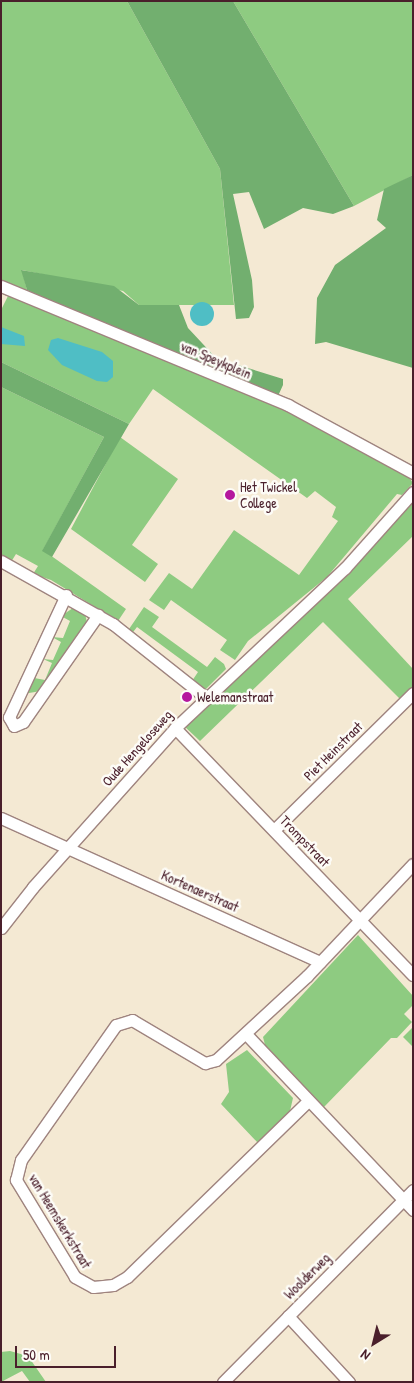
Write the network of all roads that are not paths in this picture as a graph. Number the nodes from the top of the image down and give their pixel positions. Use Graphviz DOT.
graph roads {
  1 [pos="1,286"];
  2 [pos="413,473"];
  3 [pos="413,492"];
  4 [pos="1,561"];
  5 [pos="66,595"];
  6 [pos="98,615"];
  7 [pos="413,693"];
  8 [pos="205,697"];
  9 [pos="175,728"];
  10 [pos="1,818"];
  11 [pos="274,830"];
  12 [pos="67,848"];
  13 [pos="413,864"];
  14 [pos="358,917"];
  15 [pos="1,928"];
  16 [pos="320,962"];
  17 [pos="413,975"];
  18 [pos="246,1034"];
  19 [pos="308,1101"];
  20 [pos="413,1190"];
  21 [pos="403,1200"];
  22 [pos="413,1210"];
  23 [pos="288,1316"];
  24 [pos="223,1382"];
  25 [pos="349,1382"];
  1 -- 2 [label="street, van Speykplein"];
  3 -- 8 [label="street, Oude Hengeloseweg"];
  4 -- 5 [label="street"];
  5 -- 6 [label="street"];
  5 -- 6 [label="street"];
  6 -- 8 [label="street"];
  7 -- 11 [label="street, Piet Heinstraat"];
  8 -- 9 [label="street, Oude Hengeloseweg"];
  9 -- 11 [label="street, Trompstraat"];
  9 -- 12 [label="street, Oude Hengeloseweg"];
  10 -- 12 [label="street, Kortenaerstraat"];
  11 -- 14 [label="street, Trompstraat"];
  12 -- 15 [label="street, Oude Hengeloseweg"];
  12 -- 16 [label="street, Kortenaerstraat"];
  13 -- 14 [label="street, van Heemskerkstraat"];
  14 -- 16 [label="street, van Heemskerkstraat"];
  14 -- 17 [label="street, Trompstraat"];
  16 -- 18 [label="street, van Heemskerkstraat"];
  18 -- 19 [label="street"];
  18 -- 19 [label="street, van Heemskerkstraat"];
  19 -- 21 [label="street"];
  20 -- 21 [label="street, Woolderweg"];
  21 -- 22 [label="street"];
  21 -- 23 [label="street, Woolderweg"];
  23 -- 24 [label="street, Woolderweg"];
  23 -- 25 [label="street"];
}
